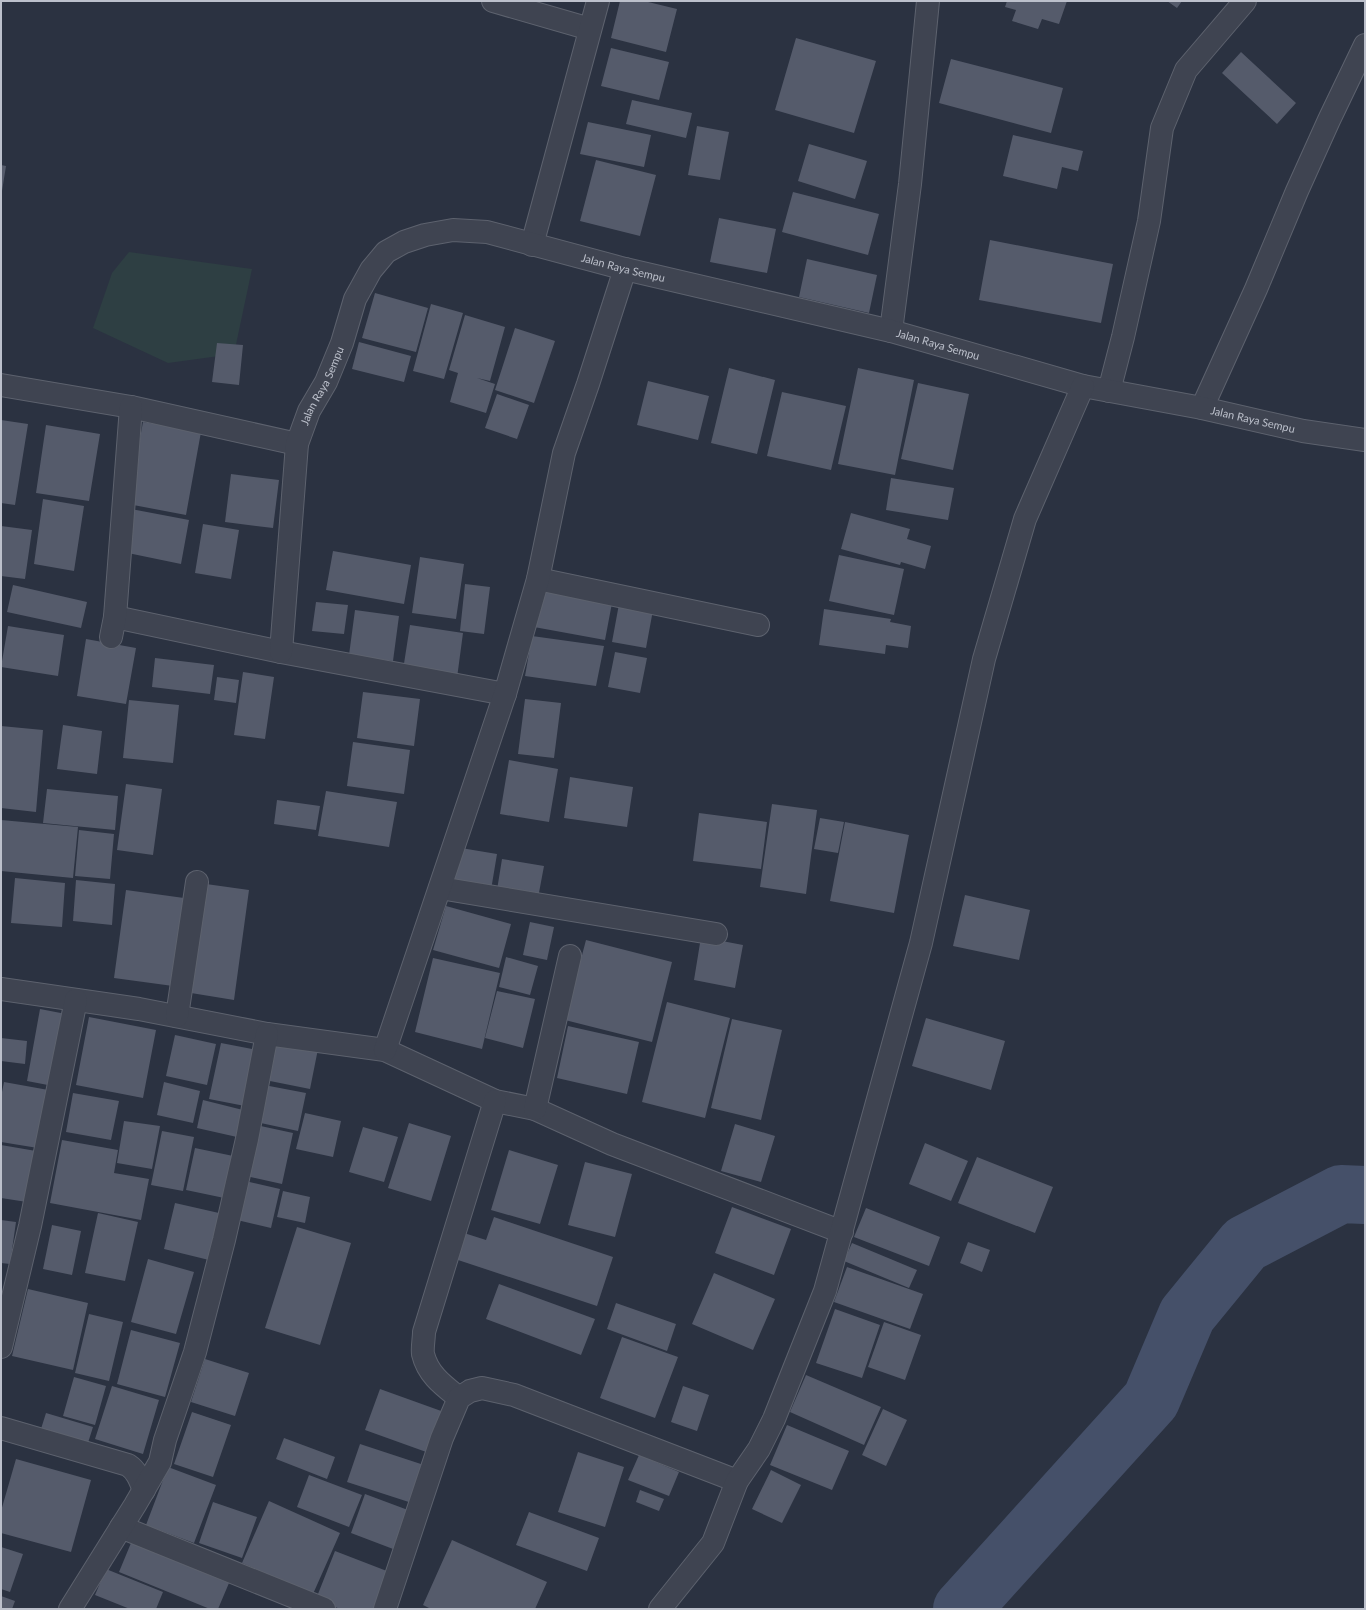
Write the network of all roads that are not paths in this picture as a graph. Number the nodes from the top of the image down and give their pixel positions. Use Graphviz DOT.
graph roads {
  1 [pos="493,1"];
  2 [pos="598,1"];
  3 [pos="928,1"];
  4 [pos="1245,1"];
  5 [pos="590,29"];
  6 [pos="1365,45"];
  7 [pos="532,245"];
  8 [pos="625,269"];
  9 [pos="891,331"];
  10 [pos="1,385"];
  11 [pos="1083,386"];
  12 [pos="1109,391"];
  13 [pos="131,407"];
  14 [pos="1202,408"];
  15 [pos="1365,440"];
  16 [pos="297,444"];
  17 [pos="538,579"];
  18 [pos="758,625"];
  19 [pos="281,652"];
  20 [pos="505,694"];
  21 [pos="197,882"];
  22 [pos="440,888"];
  23 [pos="716,934"];
  24 [pos="570,956"];
  25 [pos="1,989"];
  26 [pos="76,1000"];
  27 [pos="177,1016"];
  28 [pos="266,1034"];
  29 [pos="385,1050"];
  30 [pos="495,1101"];
  31 [pos="535,1109"];
  32 [pos="842,1232"];
  33 [pos="1,1347"];
  34 [pos="459,1398"];
  35 [pos="1,1428"];
  36 [pos="737,1481"];
  37 [pos="144,1490"];
  38 [pos="121,1526"];
  39 [pos="70,1609"];
  40 [pos="324,1609"];
  41 [pos="385,1609"];
  42 [pos="660,1609"];
  1 -- 5 [label="street"];
  2 -- 5 [label="street"];
  3 -- 9 [label="street"];
  4 -- 12 [label="street"];
  5 -- 7 [label="street"];
  6 -- 14 [label="street"];
  7 -- 8 [label="street, Jalan Raya Sempu"];
  7 -- 16 [label="street, Jalan Raya Sempu"];
  8 -- 9 [label="street, Jalan Raya Sempu"];
  8 -- 17 [label="street"];
  9 -- 11 [label="street, Jalan Raya Sempu"];
  10 -- 13 [label="street"];
  11 -- 12 [label="street, Jalan Raya Sempu"];
  11 -- 32 [label="street"];
  12 -- 14 [label="street, Jalan Raya Sempu"];
  13 -- 16 [label="street"];
  13 -- 19 [label="street"];
  14 -- 15 [label="street, Jalan Raya Sempu"];
  16 -- 19 [label="street, Jalan Raya Sempu"];
  17 -- 18 [label="street"];
  17 -- 20 [label="street"];
  19 -- 20 [label="street"];
  20 -- 22 [label="street"];
  21 -- 27 [label="street"];
  22 -- 23 [label="street"];
  22 -- 29 [label="street"];
  24 -- 31 [label="street"];
  25 -- 26 [label="street"];
  26 -- 27 [label="street"];
  26 -- 33 [label="street"];
  27 -- 28 [label="street"];
  28 -- 29 [label="street"];
  28 -- 37 [label="street"];
  29 -- 30 [label="street"];
  30 -- 31 [label="street"];
  30 -- 34 [label="street"];
  31 -- 32 [label="street"];
  32 -- 36 [label="street"];
  34 -- 36 [label="street"];
  34 -- 41 [label="street"];
  35 -- 37 [label="street"];
  36 -- 42 [label="street"];
  37 -- 38 [label="street"];
  38 -- 39 [label="street"];
  38 -- 40 [label="street"];
}
